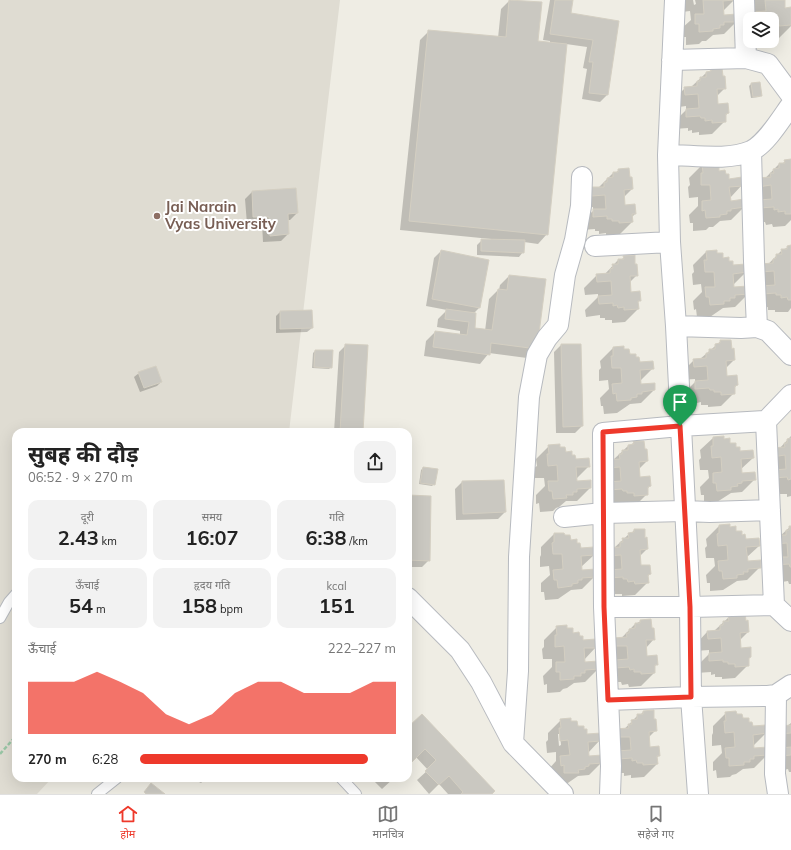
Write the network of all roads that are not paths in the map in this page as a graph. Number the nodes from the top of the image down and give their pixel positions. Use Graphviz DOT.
graph roads {
  1 [pos="675,0"];
  2 [pos="744,0"];
  3 [pos="746,58"];
  4 [pos="672,60"];
  5 [pos="791,95"];
  6 [pos="791,105"];
  7 [pos="751,151"];
  8 [pos="668,155"];
  9 [pos="582,177"];
  10 [pos="670,242"];
  11 [pos="595,246"];
  12 [pos="676,326"];
  13 [pos="757,327"];
  14 [pos="791,355"];
  15 [pos="791,395"];
  16 [pos="766,421"];
  17 [pos="680,426"];
  18 [pos="770,510"];
  19 [pos="684,511"];
  20 [pos="603,513"];
  21 [pos="564,518"];
  22 [pos="12,599"];
  23 [pos="412,602"];
  24 [pos="774,605"];
  25 [pos="604,607"];
  26 [pos="690,607"];
  27 [pos="0,618"];
  28 [pos="791,621"];
  29 [pos="784,690"];
  30 [pos="691,697"];
  31 [pos="608,700"];
  32 [pos="513,743"];
  33 [pos="112,782"];
  34 [pos="345,782"];
  35 [pos="97,794"];
  36 [pos="356,794"];
  37 [pos="563,794"];
  38 [pos="610,794"];
  39 [pos="698,794"];
  40 [pos="778,794"];
  1 -- 4 [label="street"];
  2 -- 3 [label="street"];
  3 -- 4 [label="street"];
  3 -- 5 [label="street"];
  4 -- 8 [label="street"];
  6 -- 7 [label="street"];
  7 -- 8 [label="street"];
  7 -- 13 [label="street"];
  8 -- 10 [label="street"];
  9 -- 32 [label="street"];
  10 -- 11 [label="street"];
  10 -- 12 [label="street"];
  12 -- 13 [label="street"];
  12 -- 17 [label="street"];
  13 -- 14 [label="street"];
  15 -- 16 [label="street"];
  16 -- 17 [label="street"];
  16 -- 18 [label="street"];
  17 -- 19 [label="street"];
  17 -- 20 [label="street"];
  18 -- 19 [label="street"];
  18 -- 24 [label="street"];
  19 -- 20 [label="street"];
  19 -- 26 [label="street"];
  20 -- 21 [label="street"];
  20 -- 25 [label="street"];
  22 -- 27 [label="lane"];
  23 -- 32 [label="street"];
  24 -- 26 [label="street"];
  24 -- 28 [label="street"];
  25 -- 26 [label="street"];
  25 -- 31 [label="street"];
  26 -- 30 [label="street"];
  29 -- 30 [label="street"];
  29 -- 40 [label="street"];
  30 -- 31 [label="street"];
  30 -- 39 [label="street"];
  31 -- 38 [label="street"];
  32 -- 37 [label="street"];
  33 -- 35 [label="lane"];
  34 -- 36 [label="lane"];
}
